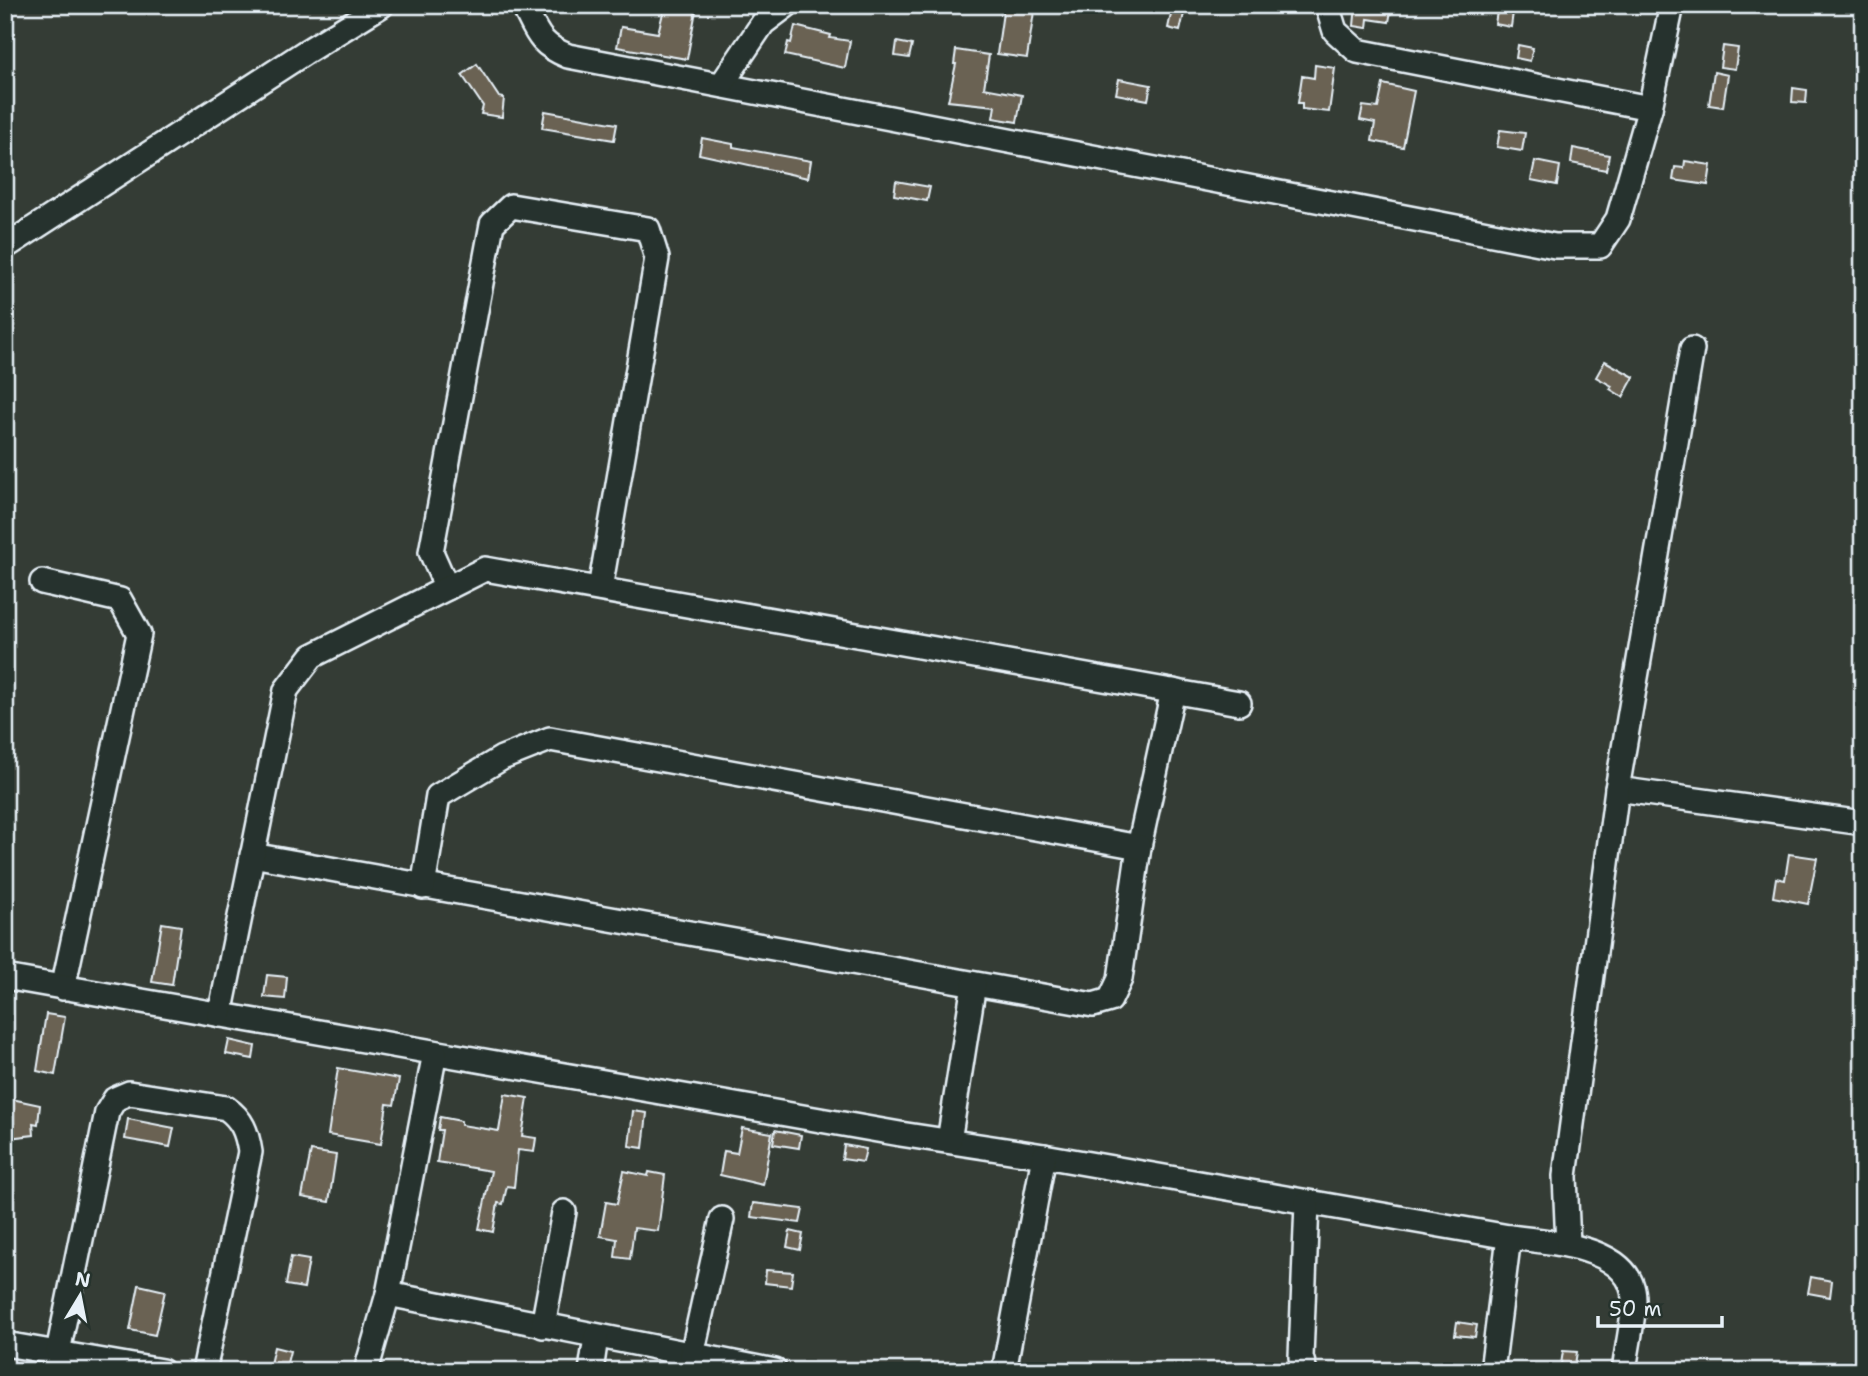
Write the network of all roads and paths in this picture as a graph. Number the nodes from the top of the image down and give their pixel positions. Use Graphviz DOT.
graph roads {
  1 [pos="382,5"];
  2 [pos="523,5"];
  3 [pos="787,5"];
  4 [pos="1327,5"];
  5 [pos="1672,5"];
  6 [pos="722,84"];
  7 [pos="1650,108"];
  8 [pos="5,247"];
  9 [pos="1692,349"];
  10 [pos="42,582"];
  11 [pos="447,588"];
  12 [pos="600,589"];
  13 [pos="1173,691"];
  14 [pos="1239,703"];
  15 [pos="1617,789"];
  16 [pos="1863,823"];
  17 [pos="1139,847"];
  18 [pos="252,855"];
  19 [pos="424,887"];
  20 [pos="5,978"];
  21 [pos="974,984"];
  22 [pos="64,988"];
  23 [pos="220,1015"];
  24 [pos="435,1053"];
  25 [pos="949,1141"];
  26 [pos="1044,1156"];
  27 [pos="1307,1203"];
  28 [pos="564,1212"];
  29 [pos="722,1219"];
  30 [pos="1509,1237"];
  31 [pos="1568,1245"];
  32 [pos="388,1294"];
  33 [pos="543,1326"];
  34 [pos="596,1337"];
  35 [pos="5,1344"];
  36 [pos="58,1352"];
  37 [pos="692,1355"];
  38 [pos="162,1371"];
  39 [pos="204,1371"];
  40 [pos="366,1371"];
  41 [pos="591,1371"];
  42 [pos="775,1371"];
  43 [pos="1004,1371"];
  44 [pos="1305,1371"];
  45 [pos="1492,1371"];
  46 [pos="1624,1371"];
  1 -- 8 [label="street"];
  2 -- 6 [label="street"];
  3 -- 6 [label="street"];
  4 -- 7 [label="street"];
  5 -- 7 [label="street"];
  6 -- 7 [label="street"];
  9 -- 15 [label="street"];
  10 -- 22 [label="street"];
  11 -- 12 [label="street"];
  11 -- 12 [label="street"];
  11 -- 18 [label="street"];
  12 -- 13 [label="street"];
  13 -- 14 [label="street"];
  13 -- 17 [label="street"];
  15 -- 16 [label="street"];
  15 -- 31 [label="street"];
  17 -- 19 [label="street"];
  17 -- 21 [label="street"];
  18 -- 19 [label="street"];
  18 -- 23 [label="street"];
  19 -- 21 [label="street"];
  20 -- 22 [label="street"];
  21 -- 25 [label="street"];
  22 -- 23 [label="street"];
  23 -- 24 [label="street"];
  24 -- 25 [label="street"];
  24 -- 32 [label="street"];
  25 -- 26 [label="street"];
  26 -- 27 [label="street"];
  26 -- 43 [label="street"];
  27 -- 30 [label="street"];
  27 -- 44 [label="street"];
  28 -- 33 [label="street"];
  29 -- 37 [label="street"];
  30 -- 31 [label="street"];
  30 -- 45 [label="street"];
  31 -- 46 [label="street"];
  32 -- 33 [label="street"];
  32 -- 40 [label="street"];
  33 -- 34 [label="street"];
  34 -- 37 [label="street"];
  34 -- 41 [label="street"];
  35 -- 36 [label="street"];
  36 -- 38 [label="street"];
  36 -- 39 [label="street"];
  37 -- 42 [label="street"];
}
